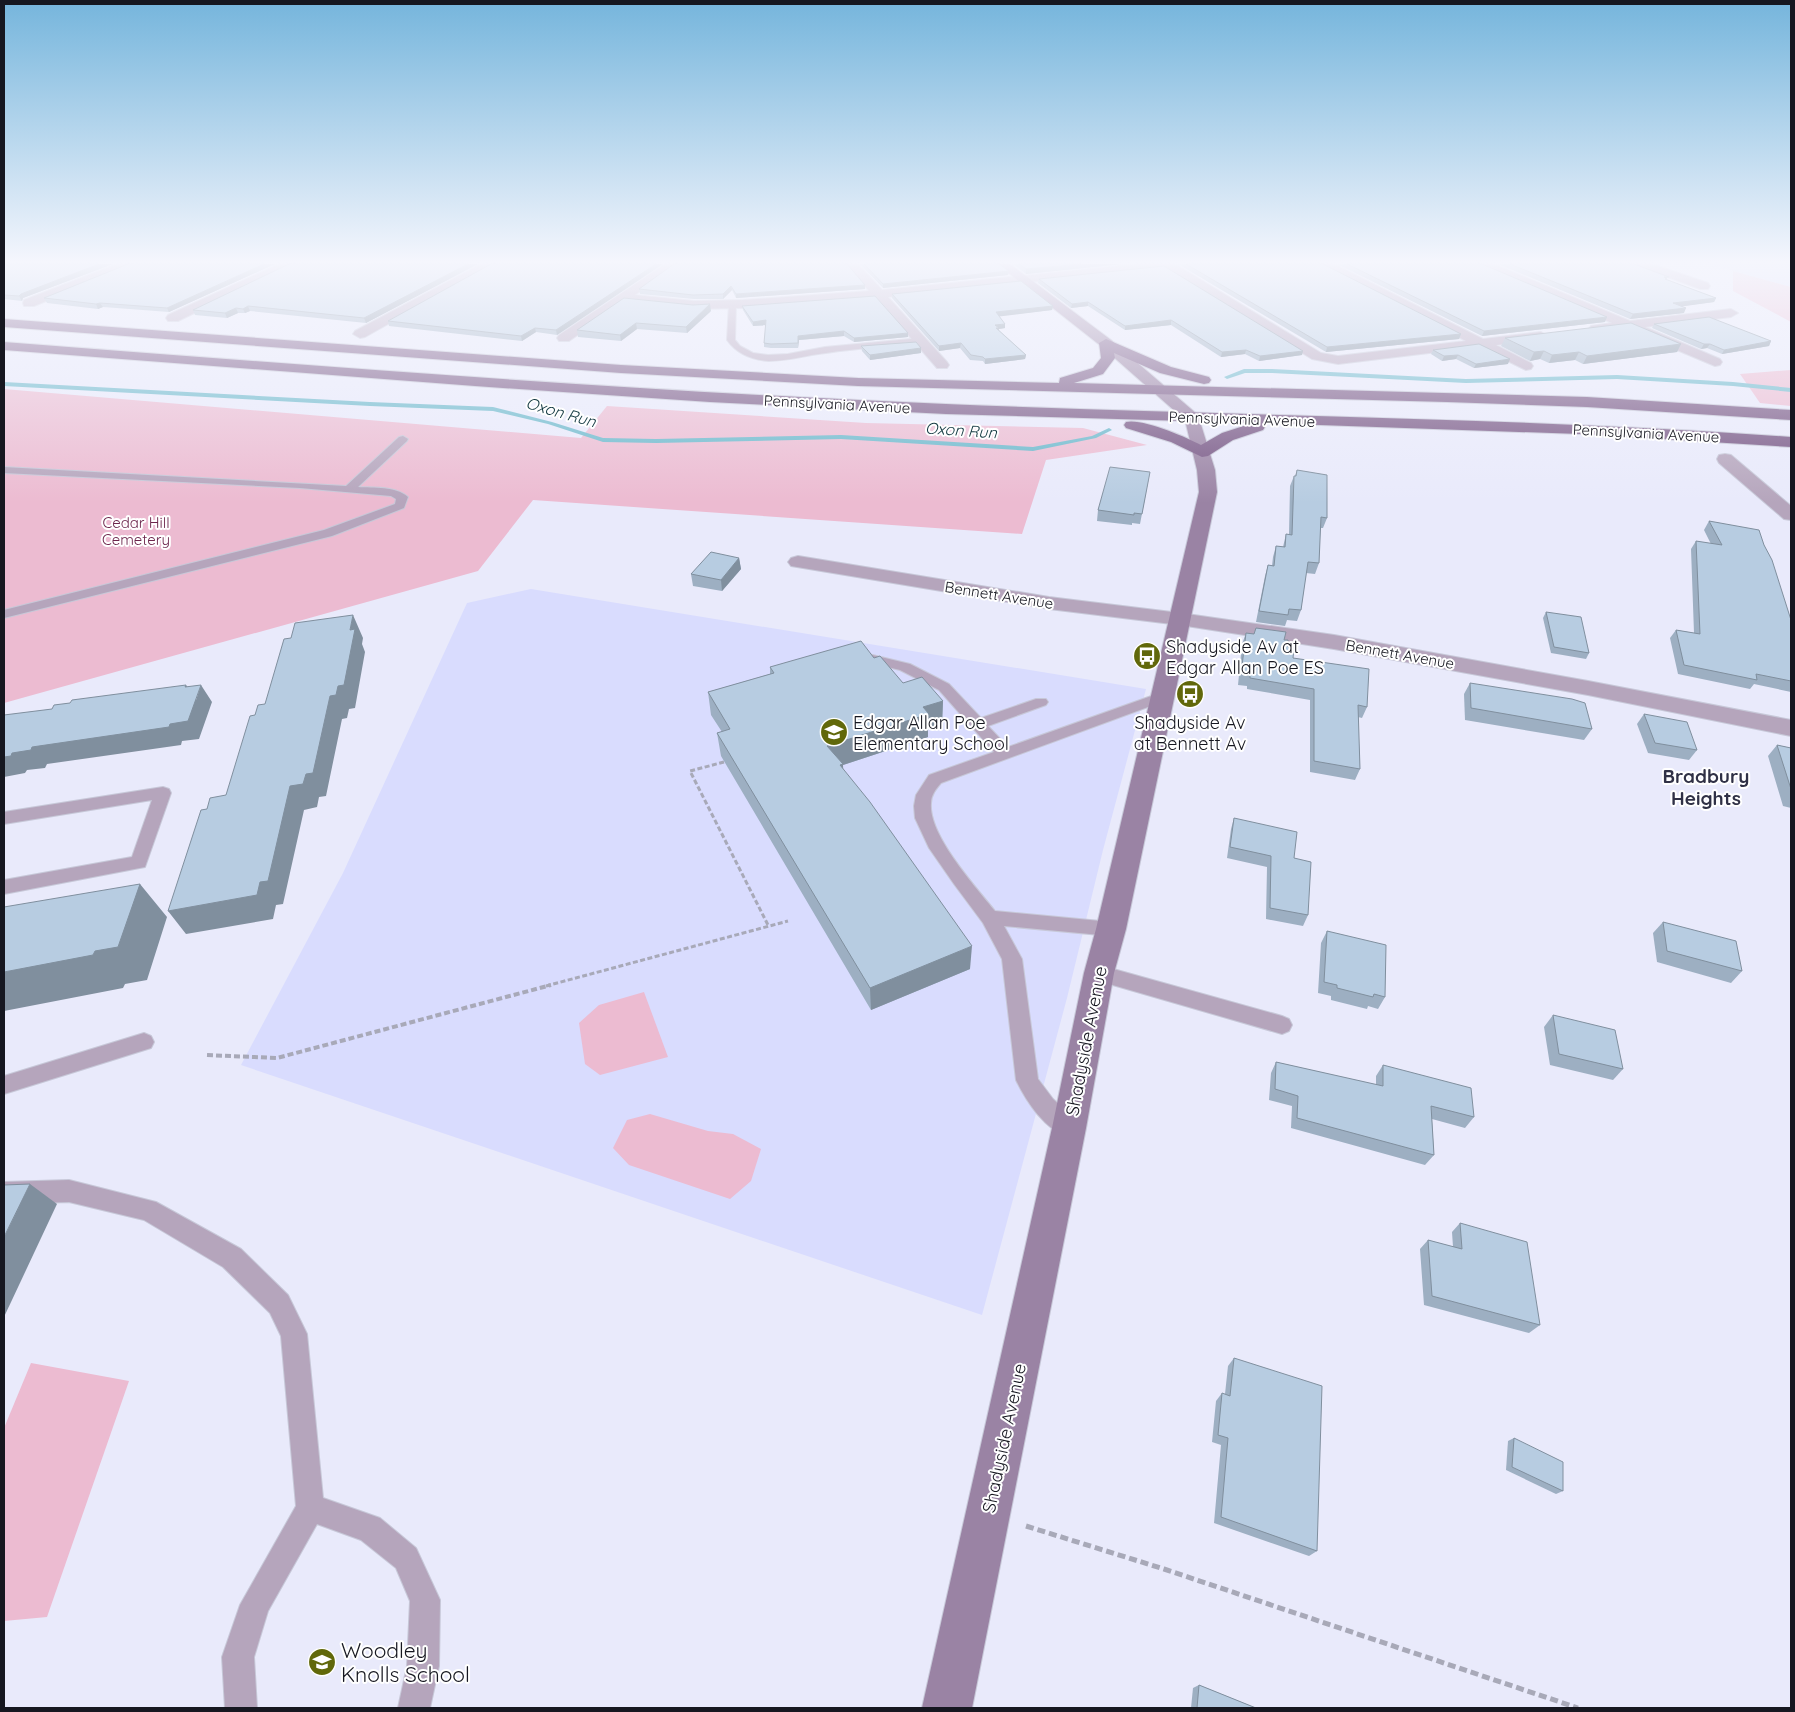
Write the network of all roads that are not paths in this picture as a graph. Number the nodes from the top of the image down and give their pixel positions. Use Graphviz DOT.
graph roads {
  1 [pos="1106,343"];
  2 [pos="284,344"];
  3 [pos="734,344"];
  4 [pos="890,344"];
  5 [pos="924,344"];
  6 [pos="1107,344"];
  7 [pos="1108,344"];
  8 [pos="1297,344"];
  9 [pos="1473,344"];
  10 [pos="1483,344"];
  11 [pos="1672,344"];
  12 [pos="4,346"];
  13 [pos="1714,362"];
  14 [pos="942,365"];
  15 [pos="1526,366"];
  16 [pos="976,386"];
  17 [pos="1159,391"];
  18 [pos="1447,397"];
  19 [pos="1084,415"];
  20 [pos="1791,415"];
  21 [pos="1192,418"];
  22 [pos="1284,421"];
  23 [pos="404,439"];
  24 [pos="1791,442"];
  25 [pos="1202,452"];
  26 [pos="1725,459"];
  27 [pos="4,470"];
  28 [pos="350,488"];
  29 [pos="1791,515"];
  30 [pos="798,562"];
  31 [pos="4,614"];
  32 [pos="1180,619"];
  33 [pos="852,654"];
  34 [pos="1162,697"];
  35 [pos="1041,702"];
  36 [pos="978,724"];
  37 [pos="1791,728"];
  38 [pos="1004,752"];
  39 [pos="4,818"];
  40 [pos="4,887"];
  41 [pos="990,918"];
  42 [pos="1111,929"];
  43 [pos="1099,973"];
  44 [pos="1282,1025"];
  45 [pos="144,1042"];
  46 [pos="4,1086"];
  47 [pos="1069,1128"];
  48 [pos="4,1193"];
  49 [pos="310,1508"];
  50 [pos="241,1708"];
  51 [pos="414,1708"];
  52 [pos="948,1708"];
  1 -- 16 [label="highway"];
  2 -- 16 [label="highway, Pennsylvania Avenue"];
  3 -- 4 [label="lane"];
  5 -- 14 [label="street"];
  6 -- 17 [label="street"];
  7 -- 18 [label="highway"];
  8 -- 9 [label="street"];
  10 -- 15 [label="street"];
  11 -- 13 [label="street"];
  12 -- 19 [label="highway, Pennsylvania Avenue"];
  16 -- 17 [label="highway, Pennsylvania Avenue"];
  17 -- 18 [label="highway, Pennsylvania Avenue"];
  17 -- 21 [label="street"];
  18 -- 20 [label="highway, Pennsylvania Avenue"];
  19 -- 21 [label="highway, Pennsylvania Avenue"];
  19 -- 25 [label="highway"];
  21 -- 22 [label="highway, Pennsylvania Avenue"];
  21 -- 25 [label="street, Shadyside Avenue"];
  22 -- 24 [label="highway, Pennsylvania Avenue"];
  22 -- 25 [label="highway"];
  23 -- 28 [label="lane"];
  25 -- 32 [label="street, Shadyside Avenue"];
  26 -- 29 [label="street"];
  27 -- 28 [label="lane"];
  28 -- 31 [label="lane"];
  30 -- 32 [label="street, Bennett Avenue"];
  32 -- 34 [label="street, Shadyside Avenue"];
  32 -- 37 [label="street, Bennett Avenue"];
  33 -- 36 [label="lane"];
  34 -- 38 [label="lane"];
  34 -- 42 [label="street, Shadyside Avenue"];
  35 -- 36 [label="lane"];
  36 -- 38 [label="lane"];
  38 -- 41 [label="lane"];
  39 -- 40 [label="lane"];
  41 -- 42 [label="lane"];
  41 -- 47 [label="lane"];
  42 -- 43 [label="street, Shadyside Avenue"];
  43 -- 44 [label="lane"];
  43 -- 47 [label="street, Shadyside Avenue"];
  45 -- 46 [label="lane"];
  47 -- 52 [label="street, Shadyside Avenue"];
  48 -- 49 [label="lane"];
  49 -- 50 [label="lane"];
  49 -- 51 [label="lane"];
}
